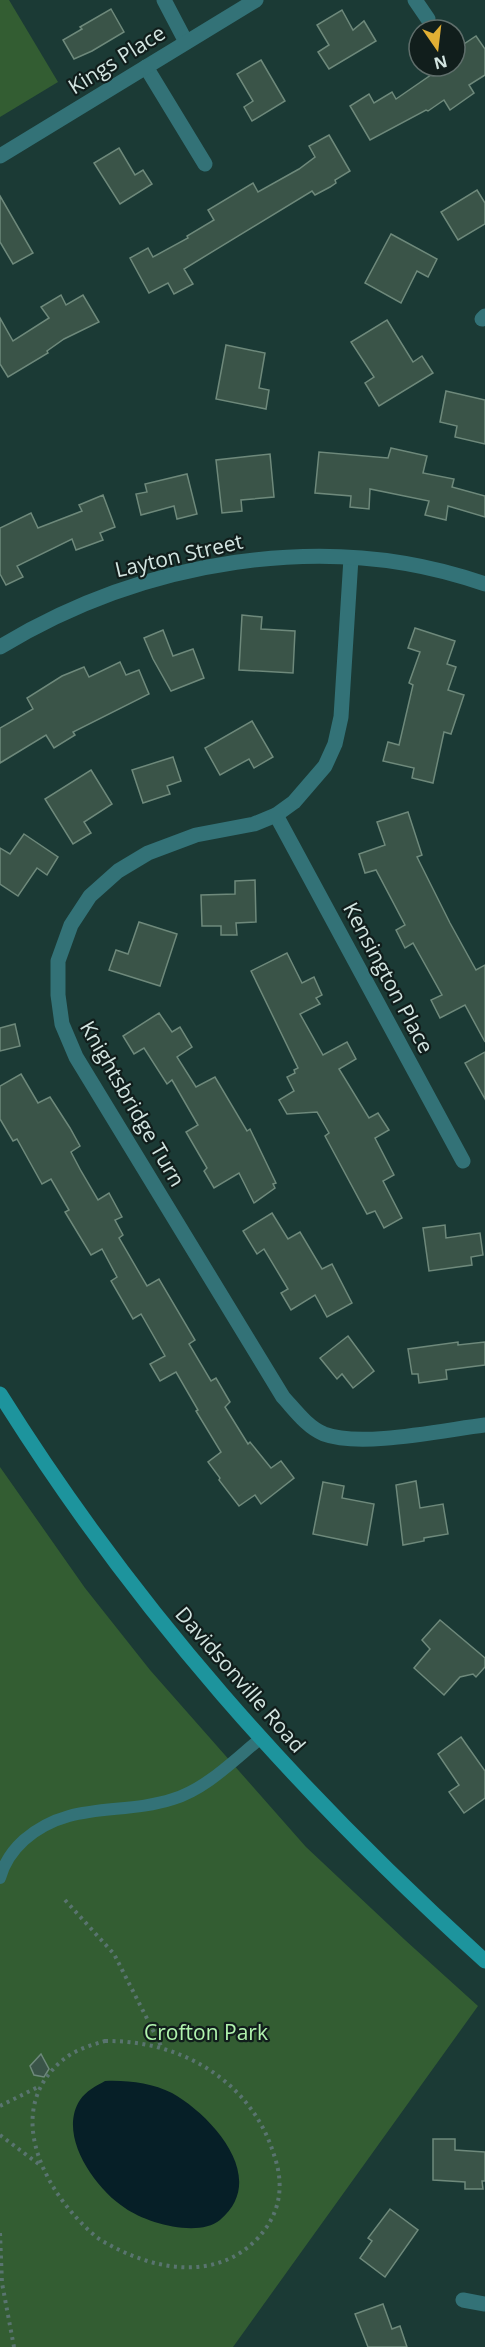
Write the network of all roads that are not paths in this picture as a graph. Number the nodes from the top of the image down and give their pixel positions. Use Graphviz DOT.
graph roads {
  1 [pos="164,0"];
  2 [pos="256,0"];
  3 [pos="415,0"];
  4 [pos="427,18"];
  5 [pos="186,42"];
  6 [pos="146,68"];
  7 [pos="0,156"];
  8 [pos="205,164"];
  9 [pos="351,558"];
  10 [pos="485,584"];
  11 [pos="0,647"];
  12 [pos="276,815"];
  13 [pos="463,1161"];
  14 [pos="0,1394"];
  15 [pos="485,1425"];
  16 [pos="260,1739"];
  17 [pos="0,1878"];
  18 [pos="485,1961"];
  19 [pos="463,2301"];
  20 [pos="485,2304"];
  1 -- 5 [label="street"];
  2 -- 5 [label="street, Kings Place"];
  3 -- 4 [label="street"];
  5 -- 6 [label="street, Kings Place"];
  6 -- 7 [label="street, Kings Place"];
  6 -- 8 [label="street"];
  9 -- 10 [label="street, Layton Street"];
  9 -- 11 [label="street, Layton Street"];
  9 -- 12 [label="street, Knightsbridge Turn"];
  12 -- 13 [label="street, Kensington Place"];
  12 -- 15 [label="street, Knightsbridge Turn"];
  14 -- 16 [label="main road, Davidsonville Road"];
  16 -- 17 [label="lane"];
  16 -- 18 [label="main road, Davidsonville Road"];
  19 -- 20 [label="street"];
}
